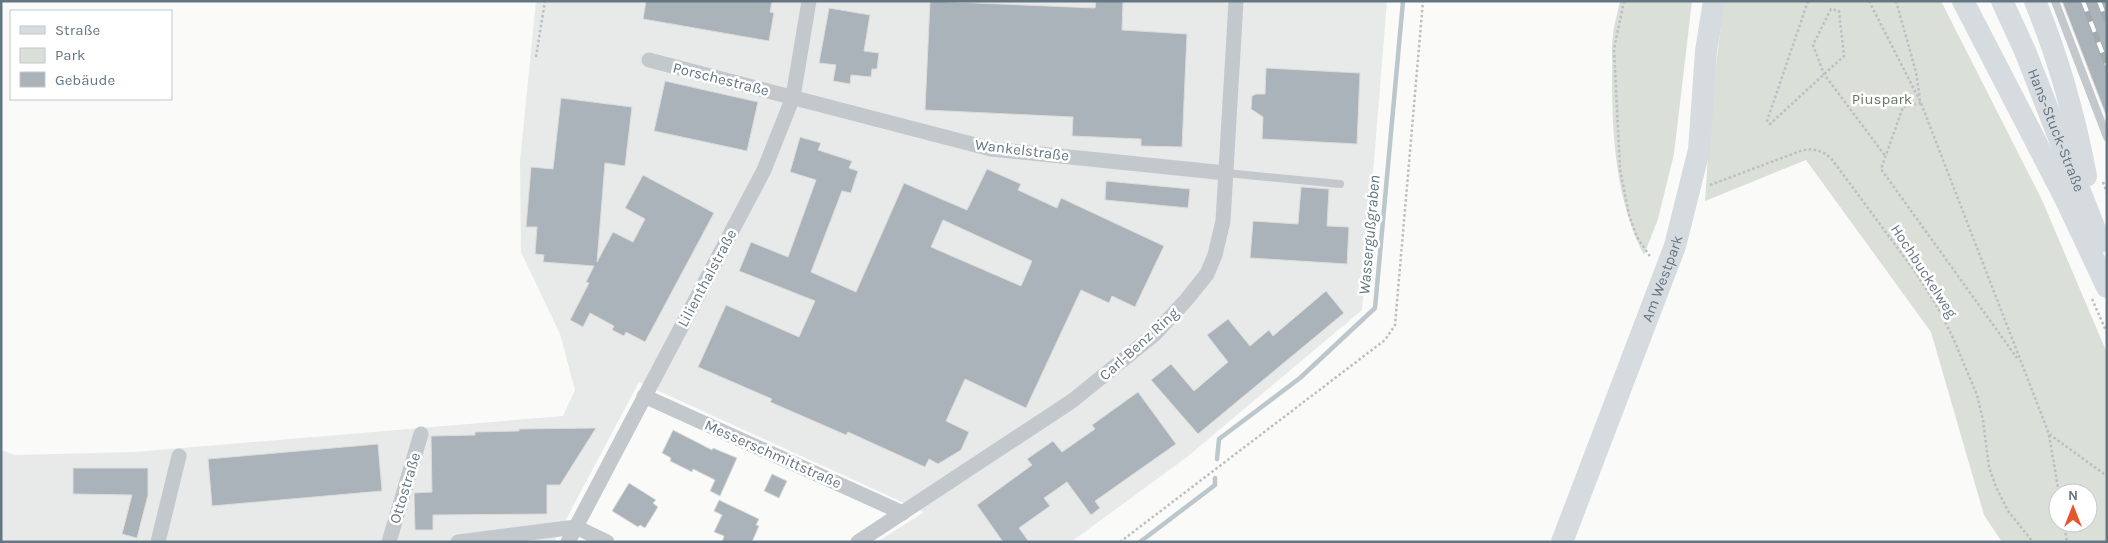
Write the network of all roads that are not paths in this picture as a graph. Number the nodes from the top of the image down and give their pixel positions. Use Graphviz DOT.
graph roads {
  1 [pos="810,1"];
  2 [pos="1236,1"];
  3 [pos="1714,1"];
  4 [pos="1963,1"];
  5 [pos="2002,1"];
  6 [pos="2036,1"];
  7 [pos="2055,1"];
  8 [pos="649,60"];
  9 [pos="792,97"];
  10 [pos="2107,137"];
  11 [pos="1226,173"];
  12 [pos="1340,184"];
  13 [pos="2096,229"];
  14 [pos="2107,259"];
  15 [pos="2107,287"];
  16 [pos="644,396"];
  17 [pos="421,434"];
  18 [pos="179,456"];
  19 [pos="903,513"];
  20 [pos="576,527"];
  21 [pos="868,539"];
  22 [pos="158,542"];
  23 [pos="389,542"];
  24 [pos="458,542"];
  25 [pos="568,542"];
  26 [pos="607,542"];
  27 [pos="1562,542"];
  1 -- 9 [label="street, Lilienthalstraße"];
  2 -- 11 [label="street, Carl-Benz Ring"];
  3 -- 27 [label="main road, Am Westpark"];
  4 -- 15 [label="main road"];
  5 -- 13 [label="main road, Hans-Stuck-Straße"];
  6 -- 13 [label="main road"];
  7 -- 10 [label="lane"];
  8 -- 9 [label="street, Porschestraße"];
  9 -- 11 [label="street, Wankelstraße"];
  9 -- 16 [label="street, Lilienthalstraße"];
  11 -- 12 [label="lane"];
  11 -- 19 [label="street, Carl-Benz Ring"];
  13 -- 14 [label="main road, Hans-Stuck-Straße"];
  16 -- 19 [label="street, Messerschmittstraße"];
  16 -- 20 [label="street, Lilienthalstraße"];
  17 -- 23 [label="street, Ottostraße"];
  18 -- 22 [label="street"];
  19 -- 21 [label="street, Carl-Benz Ring"];
  20 -- 24 [label="street"];
  20 -- 25 [label="street, Lilienthalstraße"];
  20 -- 26 [label="street"];
}
